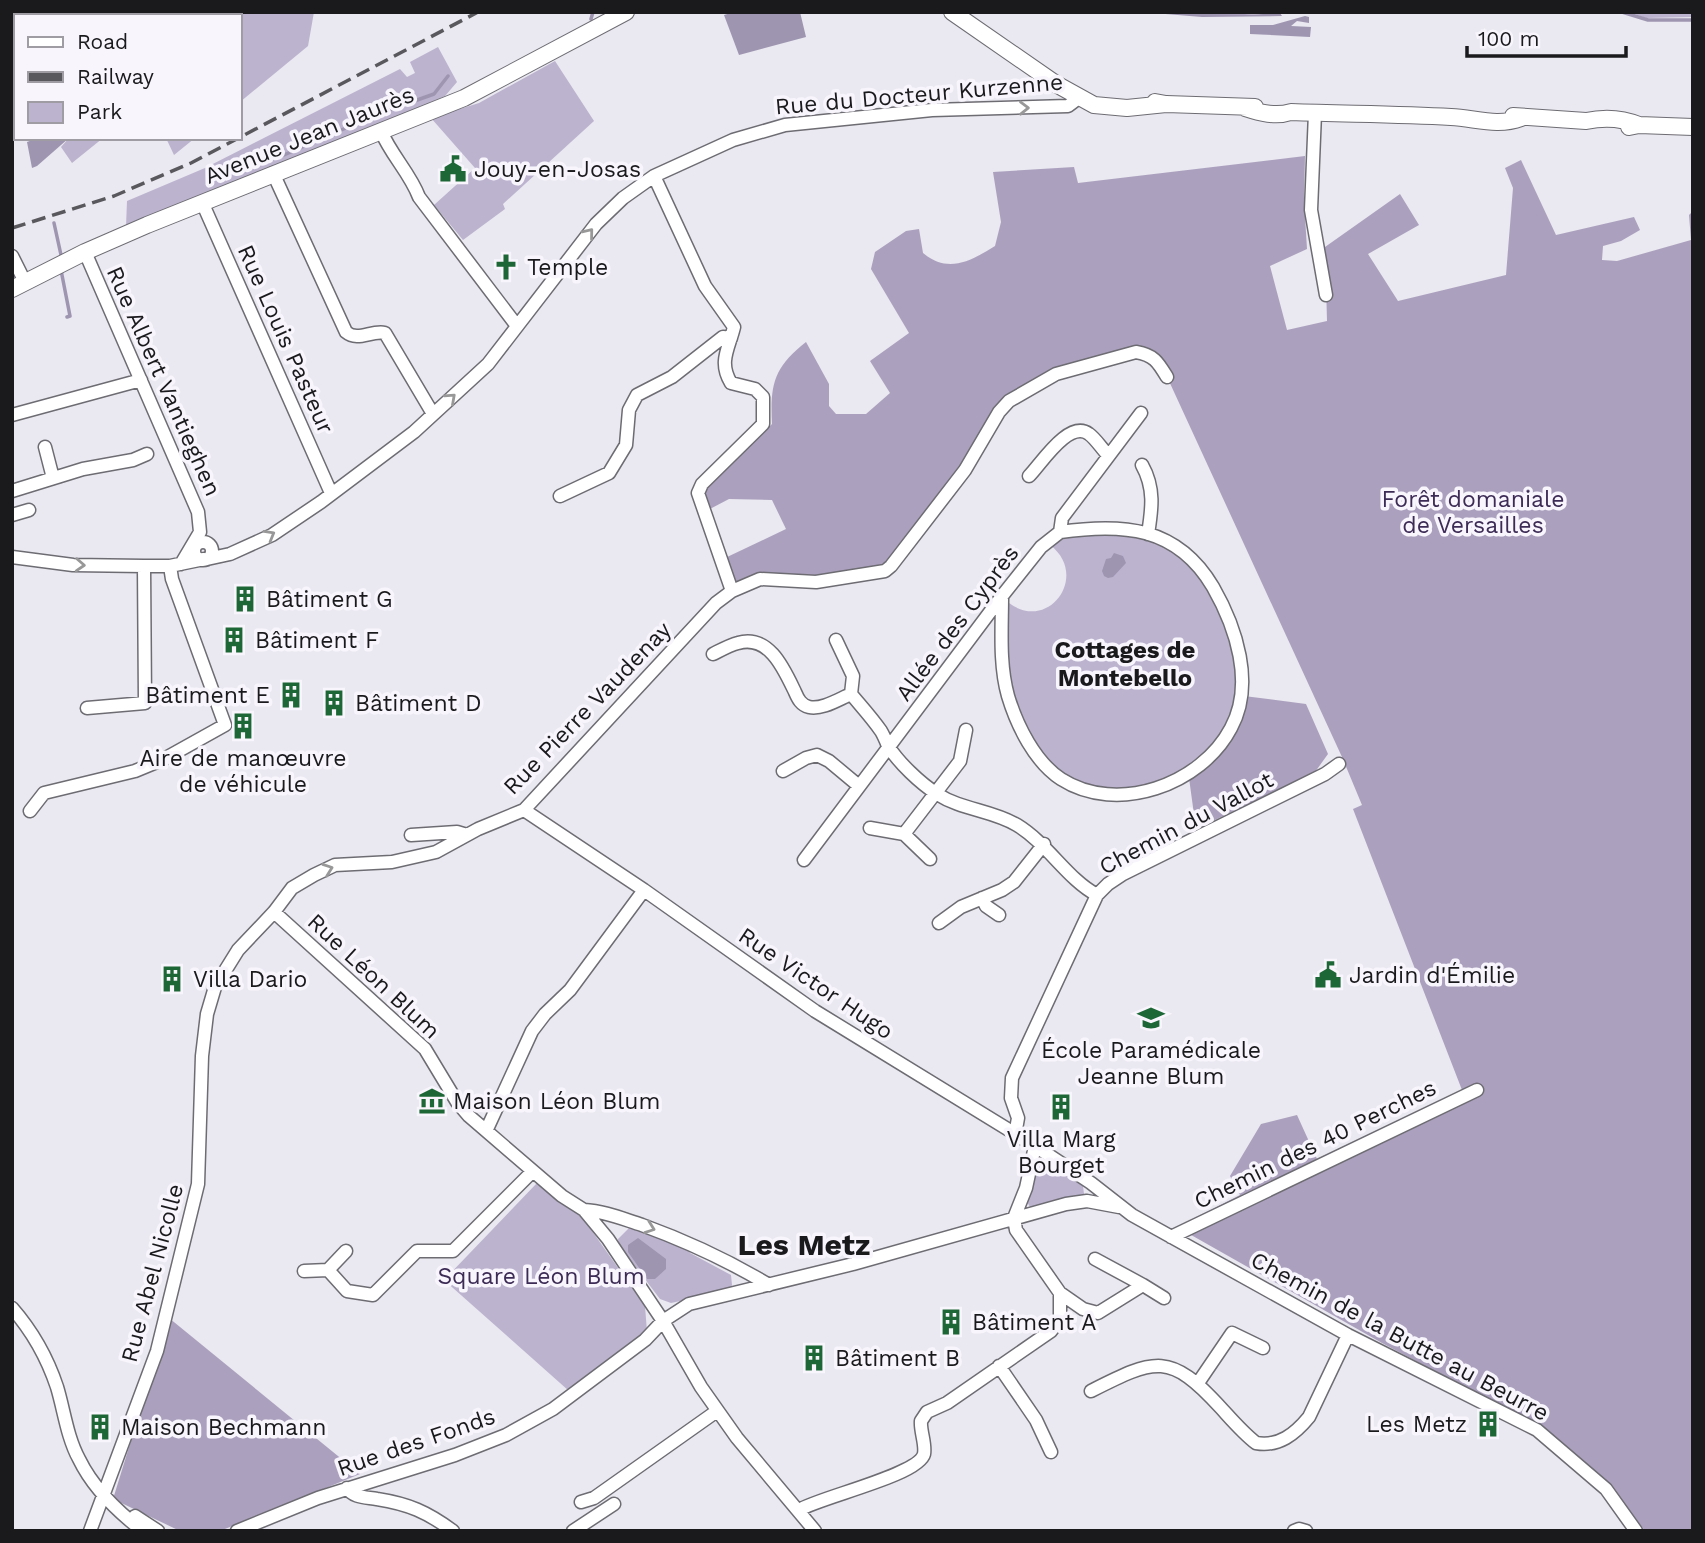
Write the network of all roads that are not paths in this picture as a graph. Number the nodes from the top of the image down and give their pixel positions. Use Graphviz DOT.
graph roads {
  1 [pos="637,12"];
  2 [pos="952,12"];
  3 [pos="623,14"];
  4 [pos="1080,97"];
  5 [pos="1315,113"];
  6 [pos="1693,127"];
  7 [pos="381,131"];
  8 [pos="273,173"];
  9 [pos="654,176"];
  10 [pos="202,202"];
  11 [pos="85,252"];
  12 [pos="12,256"];
  13 [pos="19,286"];
  14 [pos="1326,295"];
  15 [pos="517,326"];
  16 [pos="731,338"];
  17 [pos="1167,377"];
  18 [pos="141,380"];
  19 [pos="1141,413"];
  20 [pos="433,414"];
  21 [pos="12,415"];
  22 [pos="169,444"];
  23 [pos="45,447"];
  24 [pos="1108,455"];
  25 [pos="1142,465"];
  26 [pos="1029,476"];
  27 [pos="53,478"];
  28 [pos="12,491"];
  29 [pos="331,492"];
  30 [pos="560,496"];
  31 [pos="29,510"];
  32 [pos="198,512"];
  33 [pos="12,515"];
  34 [pos="1060,532"];
  35 [pos="1147,534"];
  36 [pos="193,548"];
  37 [pos="207,555"];
  38 [pos="12,556"];
  39 [pos="176,565"];
  40 [pos="144,566"];
  41 [pos="732,591"];
  42 [pos="1003,596"];
  43 [pos="836,640"];
  44 [pos="713,654"];
  45 [pos="850,694"];
  46 [pos="87,708"];
  47 [pos="966,730"];
  48 [pos="889,747"];
  49 [pos="1339,764"];
  50 [pos="783,771"];
  51 [pos="859,786"];
  52 [pos="936,794"];
  53 [pos="524,810"];
  54 [pos="30,811"];
  55 [pos="870,828"];
  56 [pos="904,834"];
  57 [pos="411,835"];
  58 [pos="467,835"];
  59 [pos="1044,844"];
  60 [pos="930,859"];
  61 [pos="804,860"];
  62 [pos="644,890"];
  63 [pos="1097,895"];
  64 [pos="982,898"];
  65 [pos="274,912"];
  66 [pos="999,915"];
  67 [pos="939,923"];
  68 [pos="1477,1090"];
  69 [pos="487,1129"];
  70 [pos="1015,1135"];
  71 [pos="1035,1146"];
  72 [pos="532,1172"];
  73 [pos="1091,1183"];
  74 [pos="1087,1201"];
  75 [pos="1120,1207"];
  76 [pos="584,1210"];
  77 [pos="1014,1218"];
  78 [pos="627,1220"];
  79 [pos="1171,1237"];
  80 [pos="608,1239"];
  81 [pos="346,1251"];
  82 [pos="1095,1259"];
  83 [pos="736,1268"];
  84 [pos="328,1270"];
  85 [pos="304,1271"];
  86 [pos="769,1285"];
  87 [pos="1143,1285"];
  88 [pos="734,1293"];
  89 [pos="1060,1293"];
  90 [pos="1164,1298"];
  91 [pos="12,1308"];
  92 [pos="1083,1309"];
  93 [pos="1060,1319"];
  94 [pos="663,1321"];
  95 [pos="1348,1335"];
  96 [pos="1263,1348"];
  97 [pos="999,1366"];
  98 [pos="1198,1383"];
  99 [pos="1091,1391"];
  100 [pos="718,1411"];
  101 [pos="1051,1452"];
  102 [pos="346,1488"];
  103 [pos="103,1496"];
  104 [pos="581,1502"];
  105 [pos="614,1504"];
  106 [pos="119,1509"];
  107 [pos="799,1510"];
  108 [pos="90,1531"];
  109 [pos="143,1531"];
  110 [pos="158,1531"];
  111 [pos="237,1531"];
  112 [pos="453,1531"];
  113 [pos="573,1531"];
  114 [pos="815,1531"];
  115 [pos="1294,1531"];
  116 [pos="1306,1531"];
  117 [pos="1636,1531"];
  1 -- 3 [label="main road, Avenue Jean Jaurès"];
  2 -- 4 [label="main road"];
  3 -- 7 [label="main road, Avenue Jean Jaurès"];
  4 -- 5 [label="main road"];
  9 -- 4 [label="street, Rue du Docteur Kurzenne, one-way"];
  5 -- 6 [label="main road"];
  5 -- 14 [label="street"];
  7 -- 8 [label="main road, Avenue Jean Jaurès"];
  7 -- 15 [label="street"];
  8 -- 10 [label="main road, Avenue Jean Jaurès"];
  8 -- 20 [label="street"];
  15 -- 9 [label="street, Rue du Docteur Kurzenne, one-way"];
  9 -- 16 [label="street"];
  10 -- 11 [label="main road, Avenue Jean Jaurès"];
  10 -- 29 [label="street, Rue Louis Pasteur"];
  11 -- 13 [label="main road, Avenue Jean Jaurès"];
  11 -- 18 [label="street, Rue Albert Vantieghen"];
  12 -- 13 [label="street"];
  20 -- 15 [label="street, Rue du Docteur Kurzenne, one-way"];
  16 -- 30 [label="street"];
  16 -- 41 [label="street"];
  17 -- 41 [label="street"];
  18 -- 21 [label="street"];
  18 -- 22 [label="street, Rue Albert Vantieghen"];
  19 -- 24 [label="street, Allée des Cyprès"];
  20 -- 29 [label="street, Rue du Docteur Kurzenne"];
  22 -- 27 [label="street"];
  22 -- 32 [label="street, Rue Albert Vantieghen"];
  23 -- 27 [label="street"];
  24 -- 26 [label="street"];
  24 -- 34 [label="street, Allée des Cyprès"];
  25 -- 35 [label="street"];
  27 -- 28 [label="street"];
  37 -- 29 [label="street, Rue du Docteur Kurzenne, one-way"];
  31 -- 33 [label="street"];
  32 -- 36 [label="street, Rue Albert Vantieghen"];
  32 -- 37 [label="street"];
  34 -- 35 [label="street"];
  34 -- 42 [label="street, Allée des Cyprès"];
  35 -- 42 [label="street"];
  36 -- 37 [label="street"];
  36 -- 39 [label="street, Rue Albert Vantieghen"];
  37 -- 39 [label="street, Rue du Docteur Kurzenne"];
  38 -- 40 [label="street, Rue du Docteur Kurzenne, one-way"];
  39 -- 40 [label="street, Rue du Docteur Kurzenne"];
  39 -- 54 [label="street"];
  40 -- 46 [label="street"];
  41 -- 53 [label="street, Rue Pierre Vaudenay"];
  42 -- 48 [label="street, Allée des Cyprès"];
  43 -- 45 [label="street"];
  44 -- 45 [label="street"];
  45 -- 48 [label="street"];
  47 -- 52 [label="street"];
  48 -- 51 [label="street, Allée des Cyprès"];
  48 -- 52 [label="street"];
  49 -- 63 [label="street, Chemin du Vallot"];
  50 -- 51 [label="street"];
  51 -- 61 [label="street, Allée des Cyprès"];
  52 -- 56 [label="street"];
  52 -- 59 [label="street"];
  53 -- 58 [label="street, Rue Pierre Vaudenay"];
  53 -- 62 [label="street, Rue Victor Hugo"];
  55 -- 56 [label="street"];
  56 -- 60 [label="street"];
  57 -- 58 [label="street"];
  65 -- 58 [label="street, Rue Pierre Vaudenay, one-way"];
  59 -- 63 [label="street"];
  59 -- 64 [label="street"];
  62 -- 69 [label="street"];
  62 -- 70 [label="street, Rue Victor Hugo"];
  63 -- 70 [label="street, Chemin du Vallot"];
  64 -- 66 [label="street"];
  64 -- 67 [label="street"];
  65 -- 69 [label="street, Rue Léon Blum"];
  65 -- 103 [label="street, Rue Abel Nicolle"];
  68 -- 79 [label="street, Chemin des 40 Perches"];
  69 -- 72 [label="street, Rue Léon Blum"];
  70 -- 71 [label="street, Rue Victor Hugo"];
  71 -- 73 [label="street, Rue Victor Hugo"];
  71 -- 77 [label="street"];
  72 -- 76 [label="street, Rue Léon Blum"];
  72 -- 84 [label="street"];
  73 -- 74 [label="street"];
  73 -- 75 [label="street, Chemin de la Butte au Beurre"];
  74 -- 75 [label="street, Chemin de la Butte au Beurre"];
  74 -- 77 [label="street, Rue des Fonds"];
  75 -- 79 [label="street, Chemin de la Butte au Beurre"];
  76 -- 78 [label="street"];
  76 -- 80 [label="street, Rue Léon Blum"];
  77 -- 86 [label="street, Rue des Fonds"];
  77 -- 89 [label="street"];
  78 -- 80 [label="street"];
  78 -- 83 [label="street, one-way"];
  79 -- 95 [label="street, Chemin de la Butte au Beurre"];
  80 -- 94 [label="street, Rue Léon Blum"];
  81 -- 84 [label="street"];
  82 -- 87 [label="street"];
  83 -- 86 [label="street"];
  83 -- 88 [label="street"];
  84 -- 85 [label="street"];
  86 -- 88 [label="street, Rue des Fonds"];
  87 -- 90 [label="street"];
  87 -- 92 [label="street"];
  88 -- 94 [label="street, Rue des Fonds"];
  89 -- 92 [label="street"];
  89 -- 93 [label="street"];
  91 -- 103 [label="street"];
  92 -- 93 [label="street"];
  93 -- 97 [label="street"];
  94 -- 100 [label="street, Rue Léon Blum"];
  94 -- 102 [label="street, Rue des Fonds"];
  95 -- 98 [label="street"];
  95 -- 117 [label="street, Chemin de la Butte au Beurre"];
  96 -- 98 [label="street"];
  97 -- 101 [label="street"];
  97 -- 107 [label="street"];
  98 -- 99 [label="street"];
  100 -- 104 [label="street"];
  100 -- 107 [label="street, Rue Léon Blum"];
  102 -- 111 [label="street, Rue des Fonds"];
  102 -- 112 [label="street"];
  103 -- 106 [label="street"];
  103 -- 108 [label="street, Rue Abel Nicolle"];
  105 -- 113 [label="street"];
  106 -- 109 [label="street"];
  106 -- 110 [label="street"];
  107 -- 114 [label="street, Rue Léon Blum"];
  115 -- 116 [label="street"];
}
